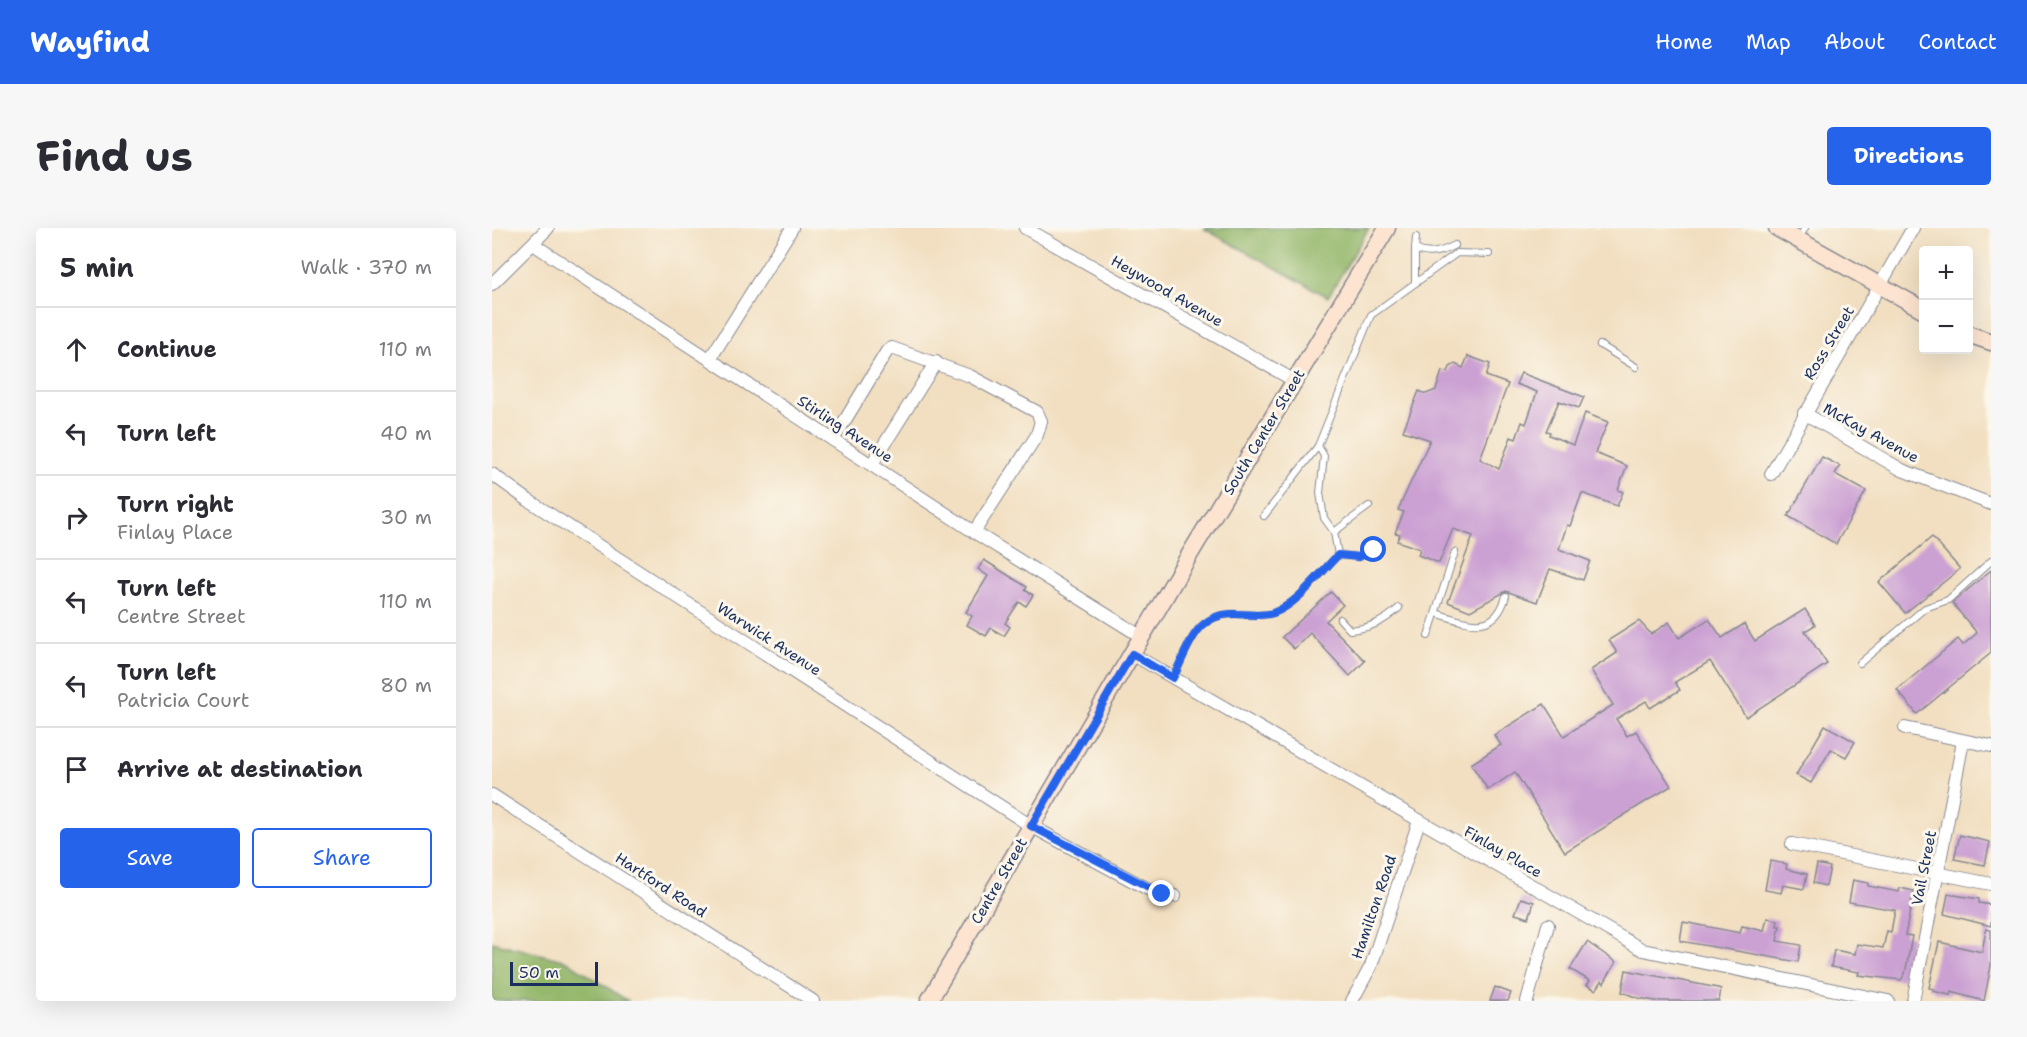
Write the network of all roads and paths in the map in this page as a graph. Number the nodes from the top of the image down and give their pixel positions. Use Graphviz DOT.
graph roads {
  1 [pos="548,228"];
  2 [pos="792,228"];
  3 [pos="1025,228"];
  4 [pos="1387,228"];
  5 [pos="1777,228"];
  6 [pos="1913,228"];
  7 [pos="1802,234"];
  8 [pos="1416,237"];
  9 [pos="533,244"];
  10 [pos="1455,245"];
  11 [pos="1415,249"];
  12 [pos="1489,254"];
  13 [pos="1415,282"];
  14 [pos="492,284"];
  15 [pos="1880,287"];
  16 [pos="1919,308"];
  17 [pos="1973,336"];
  18 [pos="1991,342"];
  19 [pos="1600,345"];
  20 [pos="710,359"];
  21 [pos="936,362"];
  22 [pos="1636,366"];
  23 [pos="1295,381"];
  24 [pos="1804,413"];
  25 [pos="833,440"];
  26 [pos="1318,446"];
  27 [pos="872,464"];
  28 [pos="492,474"];
  29 [pos="1771,474"];
  30 [pos="1991,504"];
  31 [pos="1369,506"];
  32 [pos="1264,516"];
  33 [pos="974,532"];
  34 [pos="1334,532"];
  35 [pos="1374,550"];
  36 [pos="1455,552"];
  37 [pos="1338,555"];
  38 [pos="1991,561"];
  39 [pos="1506,596"];
  40 [pos="1399,608"];
  41 [pos="1436,613"];
  42 [pos="1340,619"];
  43 [pos="1428,636"];
  44 [pos="1142,637"];
  45 [pos="1132,654"];
  46 [pos="1860,663"];
  47 [pos="1173,678"];
  48 [pos="1905,728"];
  49 [pos="1963,741"];
  50 [pos="1991,746"];
  51 [pos="492,795"];
  52 [pos="1419,821"];
  53 [pos="1031,826"];
  54 [pos="1792,844"];
  55 [pos="1938,875"];
  56 [pos="1991,884"];
  57 [pos="1175,896"];
  58 [pos="1548,925"];
  59 [pos="813,1001"];
  60 [pos="929,1001"];
  61 [pos="1352,1001"];
  62 [pos="1527,1001"];
  63 [pos="1888,1001"];
  64 [pos="1913,1001"];
  1 -- 9 [label="street"];
  2 -- 20 [label="street"];
  3 -- 23 [label="street, Heywood Avenue"];
  4 -- 23 [label="main road, South Center Street"];
  5 -- 7 [label="main road"];
  6 -- 15 [label="street, Ross Street"];
  7 -- 15 [label="main road"];
  8 -- 11 [label="lane"];
  9 -- 14 [label="street"];
  9 -- 20 [label="street, Stirling Avenue"];
  10 -- 11 [label="lane"];
  11 -- 13 [label="lane"];
  12 -- 13 [label="lane"];
  13 -- 26 [label="lane"];
  15 -- 16 [label="main road"];
  15 -- 24 [label="street, Ross Street"];
  17 -- 18 [label="main road"];
  19 -- 22 [label="lane"];
  20 -- 25 [label="street, Stirling Avenue"];
  21 -- 25 [label="street"];
  21 -- 27 [label="street"];
  21 -- 33 [label="street"];
  23 -- 44 [label="main road, South Center Street"];
  24 -- 29 [label="street, Ross Street"];
  24 -- 30 [label="street, McKay Avenue"];
  25 -- 27 [label="street, Stirling Avenue"];
  26 -- 32 [label="lane"];
  26 -- 34 [label="lane"];
  27 -- 33 [label="street, Stirling Avenue"];
  28 -- 53 [label="street, Warwick Avenue"];
  31 -- 34 [label="lane"];
  33 -- 44 [label="street, Stirling Avenue"];
  34 -- 37 [label="lane"];
  35 -- 37 [label="lane"];
  36 -- 41 [label="lane"];
  37 -- 47 [label="lane"];
  38 -- 46 [label="lane"];
  39 -- 41 [label="lane"];
  40 -- 42 [label="lane"];
  41 -- 43 [label="lane"];
  44 -- 45 [label="main road, Centre Street"];
  45 -- 47 [label="street, Finlay Place"];
  45 -- 53 [label="main road, Centre Street"];
  47 -- 52 [label="street, Finlay Place"];
  48 -- 49 [label="street"];
  49 -- 50 [label="street"];
  49 -- 55 [label="street, Vail Street"];
  51 -- 59 [label="street, Hartford Road"];
  52 -- 61 [label="street, Hamilton Road"];
  52 -- 63 [label="street, Finlay Place"];
  53 -- 57 [label="street, Warwick Avenue"];
  53 -- 60 [label="main road, Centre Street"];
  54 -- 55 [label="street"];
  55 -- 56 [label="street"];
  55 -- 64 [label="street, Vail Street"];
  58 -- 62 [label="street"];
}
